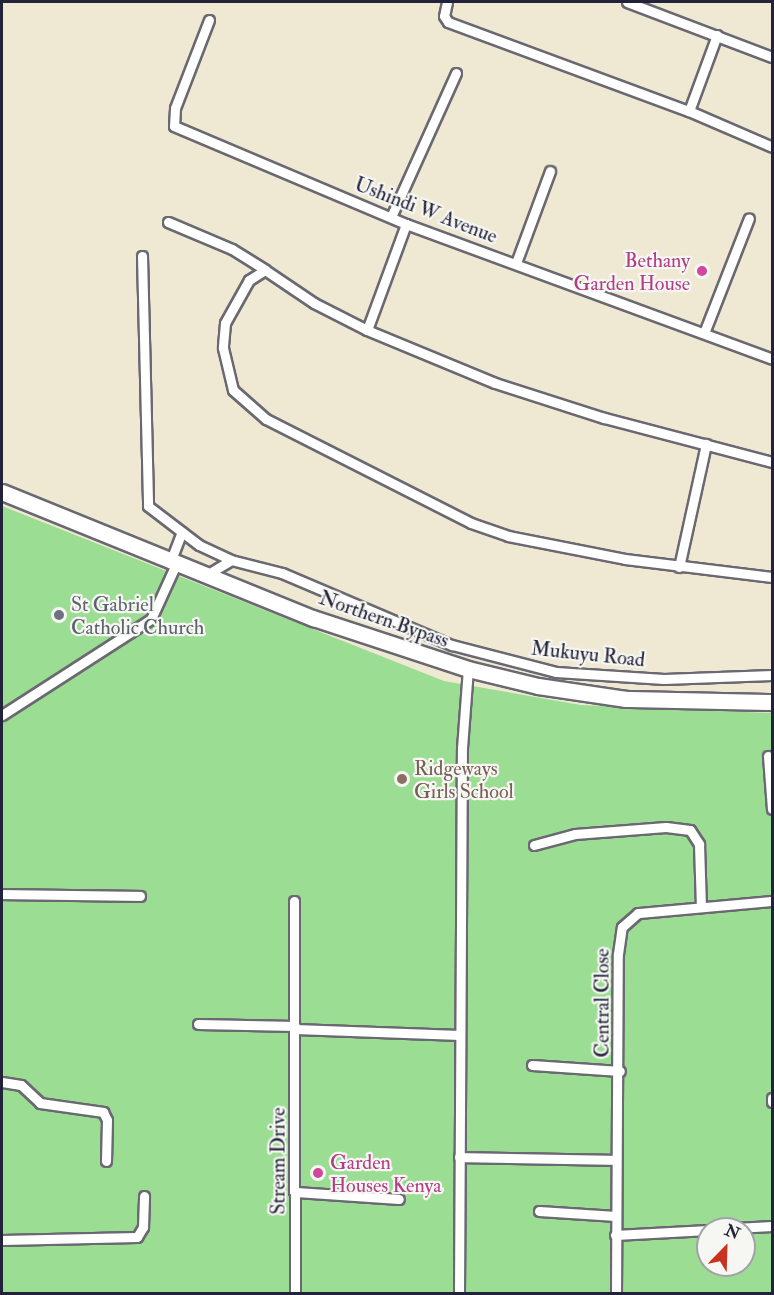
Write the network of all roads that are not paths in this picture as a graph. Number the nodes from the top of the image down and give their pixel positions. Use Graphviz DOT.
graph roads {
  1 [pos="447,2"];
  2 [pos="627,2"];
  3 [pos="208,20"];
  4 [pos="717,35"];
  5 [pos="772,57"];
  6 [pos="456,73"];
  7 [pos="689,111"];
  8 [pos="772,147"];
  9 [pos="550,171"];
  10 [pos="391,217"];
  11 [pos="749,218"];
  12 [pos="168,222"];
  13 [pos="406,224"];
  14 [pos="142,256"];
  15 [pos="516,263"];
  16 [pos="265,270"];
  17 [pos="367,330"];
  18 [pos="704,333"];
  19 [pos="772,359"];
  20 [pos="706,444"];
  21 [pos="772,462"];
  22 [pos="2,492"];
  23 [pos="182,532"];
  24 [pos="231,560"];
  25 [pos="174,561"];
  26 [pos="679,567"];
  27 [pos="208,574"];
  28 [pos="772,577"];
  29 [pos="452,645"];
  30 [pos="448,663"];
  31 [pos="468,669"];
  32 [pos="772,675"];
  33 [pos="626,678"];
  34 [pos="626,699"];
  35 [pos="772,702"];
  36 [pos="2,715"];
  37 [pos="768,756"];
  38 [pos="772,809"];
  39 [pos="534,845"];
  40 [pos="2,894"];
  41 [pos="140,896"];
  42 [pos="294,901"];
  43 [pos="772,901"];
  44 [pos="701,907"];
  45 [pos="198,1024"];
  46 [pos="295,1027"];
  47 [pos="460,1035"];
  48 [pos="532,1065"];
  49 [pos="620,1071"];
  50 [pos="2,1082"];
  51 [pos="459,1157"];
  52 [pos="616,1160"];
  53 [pos="106,1161"];
  54 [pos="296,1192"];
  55 [pos="144,1196"];
  56 [pos="399,1199"];
  57 [pos="539,1211"];
  58 [pos="616,1216"];
  59 [pos="772,1226"];
  60 [pos="756,1227"];
  61 [pos="696,1231"];
  62 [pos="615,1235"];
  63 [pos="2,1240"];
  64 [pos="295,1293"];
  65 [pos="459,1293"];
  66 [pos="616,1293"];
  1 -- 7 [label="street"];
  2 -- 4 [label="street"];
  3 -- 10 [label="street, Ushindi W Avenue"];
  4 -- 5 [label="street"];
  4 -- 7 [label="street"];
  6 -- 10 [label="street"];
  7 -- 8 [label="street"];
  9 -- 15 [label="street"];
  10 -- 13 [label="street, Ushindi W Avenue"];
  11 -- 18 [label="street"];
  12 -- 16 [label="street"];
  13 -- 15 [label="street, Ushindi W Avenue"];
  13 -- 17 [label="street"];
  14 -- 23 [label="street, Mukuyu Road"];
  15 -- 18 [label="street, Ushindi W Avenue"];
  16 -- 17 [label="street"];
  16 -- 26 [label="street"];
  17 -- 20 [label="street"];
  18 -- 19 [label="street, Ushindi W Avenue"];
  20 -- 21 [label="street"];
  20 -- 26 [label="street"];
  22 -- 25 [label="main road, Northern Bypass"];
  23 -- 24 [label="street, Mukuyu Road"];
  23 -- 25 [label="street"];
  24 -- 27 [label="street"];
  24 -- 29 [label="street, Mukuyu Road"];
  25 -- 27 [label="main road, Northern Bypass"];
  25 -- 36 [label="street"];
  26 -- 28 [label="street"];
  27 -- 30 [label="main road, Northern Bypass"];
  29 -- 30 [label="street"];
  29 -- 33 [label="street, Mukuyu Road"];
  30 -- 31 [label="main road, Northern Bypass"];
  31 -- 34 [label="main road, Northern Bypass"];
  31 -- 47 [label="street"];
  32 -- 33 [label="street, Mukuyu Road"];
  33 -- 34 [label="street"];
  34 -- 35 [label="main road, Northern Bypass"];
  37 -- 38 [label="street"];
  39 -- 44 [label="street"];
  40 -- 41 [label="street"];
  42 -- 46 [label="street, Stream Drive"];
  43 -- 44 [label="street, Central Close"];
  44 -- 49 [label="street, Central Close"];
  45 -- 46 [label="street"];
  46 -- 47 [label="street"];
  46 -- 54 [label="street, Stream Drive"];
  47 -- 51 [label="street"];
  48 -- 49 [label="street"];
  49 -- 52 [label="street, Central Close"];
  50 -- 53 [label="street"];
  51 -- 52 [label="street"];
  51 -- 65 [label="street"];
  52 -- 58 [label="street, Central Close"];
  54 -- 56 [label="street"];
  54 -- 64 [label="street, Stream Drive"];
  55 -- 63 [label="street"];
  57 -- 58 [label="street"];
  58 -- 62 [label="street, Central Close"];
  59 -- 60 [label="street"];
  61 -- 62 [label="street"];
  62 -- 66 [label="street, Central Close"];
}
